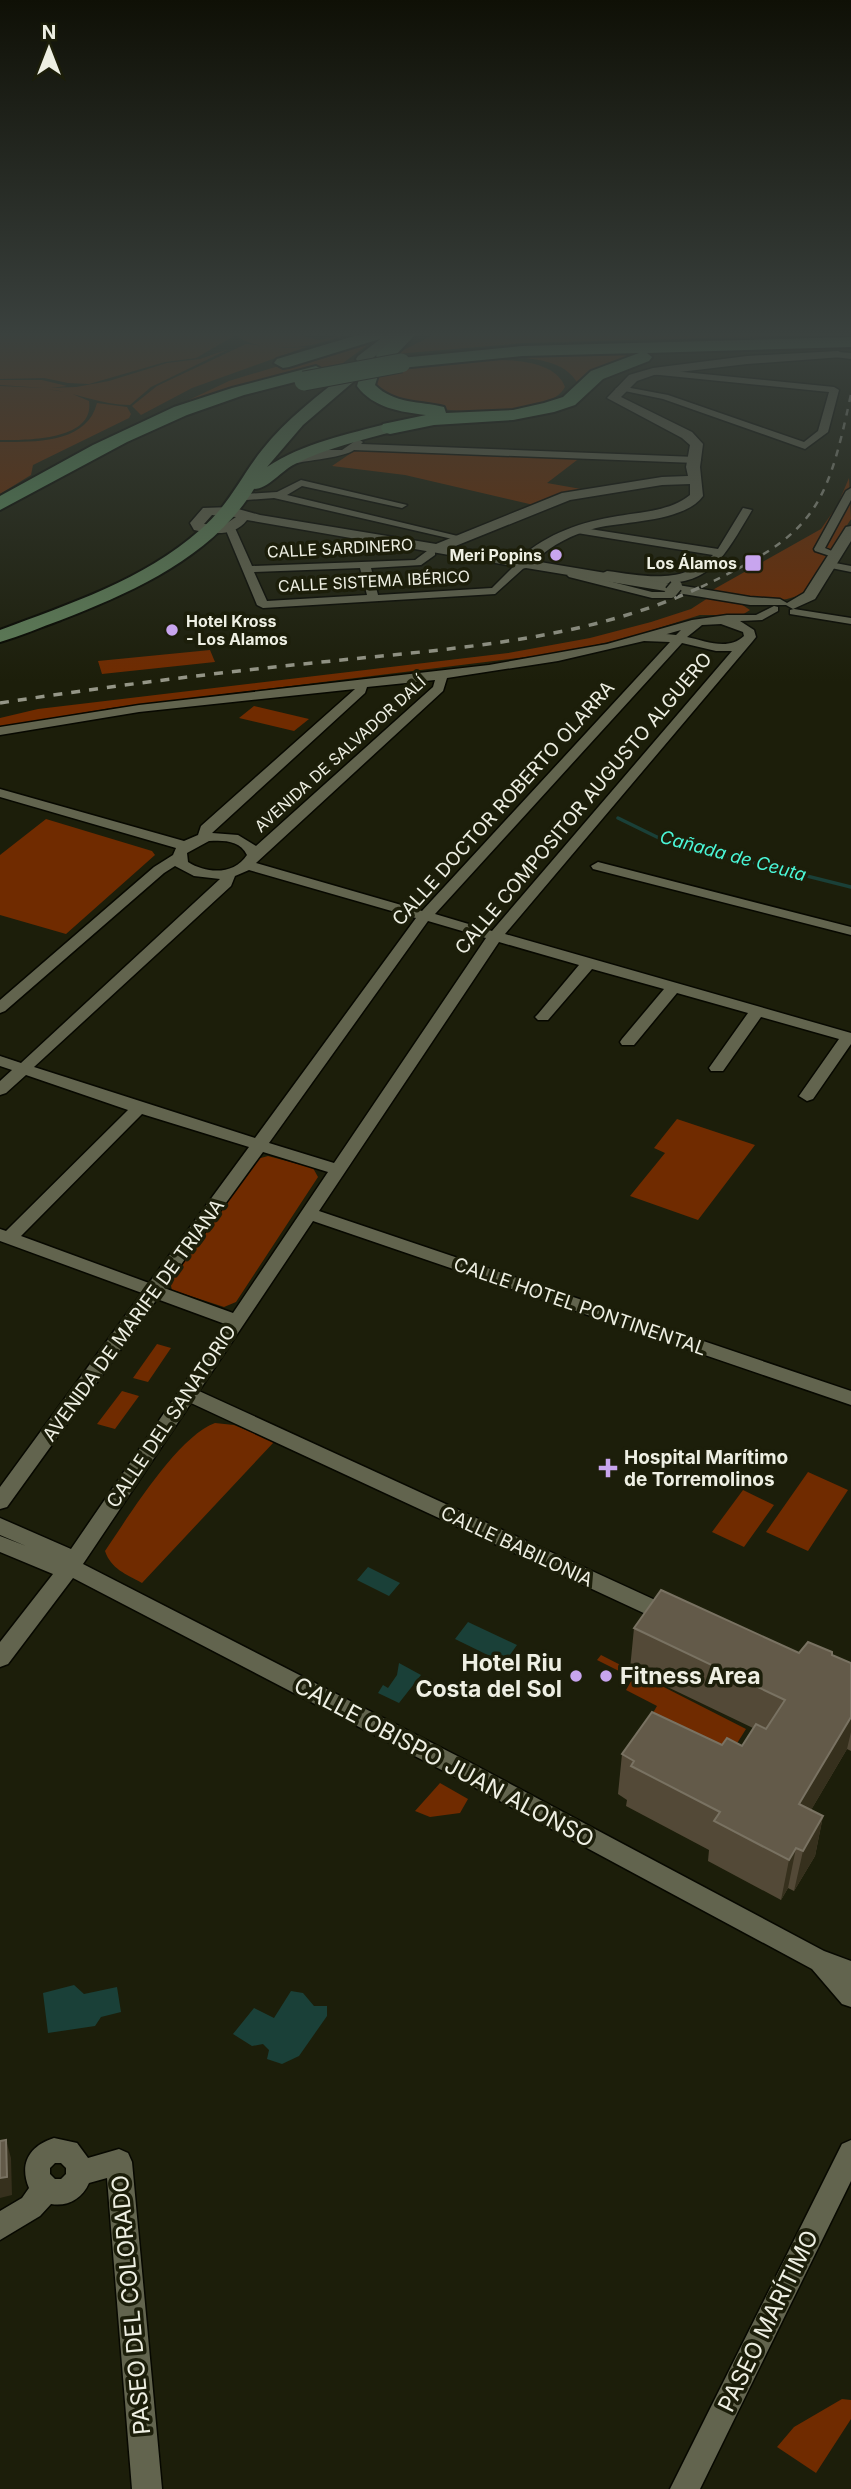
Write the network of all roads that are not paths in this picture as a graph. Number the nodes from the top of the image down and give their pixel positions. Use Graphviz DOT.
graph roads {
  1 [pos="112,450"];
  2 [pos="258,450"];
  3 [pos="271,450"];
  4 [pos="316,450"];
  5 [pos="347,450"];
  6 [pos="399,450"];
  7 [pos="697,450"];
  8 [pos="94,451"];
  9 [pos="286,463"];
  10 [pos="695,469"];
  11 [pos="52,480"];
  12 [pos="374,484"];
  13 [pos="338,491"];
  14 [pos="851,491"];
  15 [pos="357,495"];
  16 [pos="278,496"];
  17 [pos="0,503"];
  18 [pos="318,504"];
  19 [pos="402,505"];
  20 [pos="747,510"];
  21 [pos="0,517"];
  22 [pos="224,520"];
  23 [pos="577,530"];
  24 [pos="851,530"];
  25 [pos="461,538"];
  26 [pos="436,550"];
  27 [pos="720,552"];
  28 [pos="833,560"];
  29 [pos="365,565"];
  30 [pos="522,565"];
  31 [pos="247,569"];
  32 [pos="851,569"];
  33 [pos="574,573"];
  34 [pos="675,586"];
  35 [pos="374,600"];
  36 [pos="752,604"];
  37 [pos="784,608"];
  38 [pos="851,616"];
  39 [pos="740,618"];
  40 [pos="712,621"];
  41 [pos="851,621"];
  42 [pos="0,626"];
  43 [pos="688,631"];
  44 [pos="0,636"];
  45 [pos="645,638"];
  46 [pos="749,639"];
  47 [pos="669,651"];
  48 [pos="442,674"];
  49 [pos="360,683"];
  50 [pos="0,731"];
  51 [pos="0,793"];
  52 [pos="205,838"];
  53 [pos="182,852"];
  54 [pos="251,860"];
  55 [pos="598,866"];
  56 [pos="229,873"];
  57 [pos="425,916"];
  58 [pos="851,931"];
  59 [pos="494,935"];
  60 [pos="589,963"];
  61 [pos="674,986"];
  62 [pos="0,1008"];
  63 [pos="758,1011"];
  64 [pos="543,1017"];
  65 [pos="849,1038"];
  66 [pos="628,1042"];
  67 [pos="0,1061"];
  68 [pos="716,1068"];
  69 [pos="22,1069"];
  70 [pos="0,1090"];
  71 [pos="807,1096"];
  72 [pos="139,1108"];
  73 [pos="260,1146"];
  74 [pos="337,1169"];
  75 [pos="309,1214"];
  76 [pos="5,1236"];
  77 [pos="152,1290"];
  78 [pos="236,1321"];
  79 [pos="187,1393"];
  80 [pos="851,1398"];
  81 [pos="2,1497"];
  82 [pos="0,1526"];
  83 [pos="0,1544"];
  84 [pos="70,1567"];
  85 [pos="684,1622"];
  86 [pos="0,1658"];
  87 [pos="817,1960"];
  88 [pos="851,1972"];
  89 [pos="851,1996"];
  90 [pos="851,2153"];
  91 [pos="0,2227"];
  92 [pos="147,2489"];
  93 [pos="685,2489"];
  1 -- 11 [label="highway"];
  2 -- 22 [label="main road"];
  3 -- 22 [label="main road"];
  4 -- 9 [label="main road"];
  5 -- 9 [label="street"];
  6 -- 10 [label="street"];
  7 -- 10 [label="street"];
  8 -- 11 [label="highway"];
  9 -- 22 [label="main road"];
  10 -- 23 [label="street, CALLE SISTEMA IBÉRICO"];
  10 -- 25 [label="street, CALLE SARDINERO"];
  11 -- 17 [label="highway"];
  11 -- 21 [label="highway"];
  12 -- 15 [label="street"];
  13 -- 15 [label="street"];
  13 -- 16 [label="street"];
  13 -- 18 [label="street"];
  14 -- 28 [label="street"];
  15 -- 19 [label="street"];
  16 -- 18 [label="street"];
  16 -- 22 [label="street"];
  18 -- 25 [label="street"];
  20 -- 27 [label="street"];
  22 -- 26 [label="street"];
  22 -- 31 [label="street"];
  22 -- 42 [label="main road"];
  22 -- 44 [label="main road"];
  23 -- 27 [label="street"];
  23 -- 30 [label="street, CALLE SISTEMA IBÉRICO"];
  24 -- 28 [label="street"];
  25 -- 26 [label="street, CALLE SARDINERO"];
  26 -- 29 [label="street, CALLE SARDINERO"];
  26 -- 30 [label="street"];
  27 -- 34 [label="street"];
  28 -- 32 [label="street"];
  28 -- 37 [label="street"];
  29 -- 31 [label="street, CALLE SARDINERO"];
  29 -- 35 [label="street"];
  30 -- 33 [label="street"];
  30 -- 35 [label="street, CALLE SISTEMA IBÉRICO"];
  31 -- 35 [label="street, CALLE SISTEMA IBÉRICO"];
  33 -- 34 [label="street"];
  33 -- 34 [label="street"];
  33 -- 36 [label="street"];
  33 -- 37 [label="street"];
  36 -- 37 [label="street"];
  36 -- 39 [label="street"];
  37 -- 38 [label="street"];
  37 -- 39 [label="street"];
  37 -- 41 [label="street"];
  37 -- 46 [label="street, CALLE COMPOSITOR AUGUSTO ALGUERO"];
  39 -- 40 [label="street"];
  40 -- 43 [label="street"];
  40 -- 46 [label="street"];
  43 -- 45 [label="street"];
  43 -- 45 [label="street"];
  43 -- 46 [label="street"];
  43 -- 47 [label="street, CALLE DOCTOR ROBERTO OLARRA"];
  45 -- 47 [label="street"];
  45 -- 48 [label="street"];
  46 -- 59 [label="street, CALLE COMPOSITOR AUGUSTO ALGUERO"];
  47 -- 57 [label="street, CALLE DOCTOR ROBERTO OLARRA"];
  48 -- 49 [label="street"];
  48 -- 54 [label="street, AVENIDA DE SALVADOR DALÍ"];
  49 -- 50 [label="street"];
  49 -- 52 [label="street"];
  51 -- 53 [label="street"];
  52 -- 53 [label="street"];
  52 -- 54 [label="street"];
  53 -- 56 [label="street"];
  53 -- 62 [label="street"];
  54 -- 56 [label="street, AVENIDA DE SALVADOR DALÍ"];
  54 -- 57 [label="street"];
  55 -- 58 [label="street"];
  56 -- 69 [label="street"];
  57 -- 59 [label="street"];
  57 -- 73 [label="street, CALLE DOCTOR ROBERTO OLARRA"];
  59 -- 60 [label="street"];
  59 -- 74 [label="street, CALLE COMPOSITOR AUGUSTO ALGUERO"];
  60 -- 61 [label="street"];
  60 -- 64 [label="street"];
  61 -- 63 [label="street"];
  61 -- 66 [label="street"];
  63 -- 65 [label="street"];
  63 -- 68 [label="street"];
  65 -- 71 [label="street"];
  67 -- 69 [label="street"];
  69 -- 70 [label="street"];
  69 -- 72 [label="street"];
  72 -- 73 [label="street"];
  72 -- 76 [label="street"];
  73 -- 74 [label="street"];
  73 -- 77 [label="street, AVENIDA DE MARIFE DE TRIANA"];
  74 -- 75 [label="street, CALLE DEL SANATORIO"];
  75 -- 78 [label="street, CALLE DEL SANATORIO"];
  75 -- 80 [label="street, CALLE HOTEL PONTINENTAL"];
  76 -- 77 [label="street"];
  77 -- 78 [label="street"];
  77 -- 81 [label="street, AVENIDA DE MARIFE DE TRIANA"];
  78 -- 79 [label="street, CALLE DEL SANATORIO"];
  79 -- 84 [label="street, CALLE DEL SANATORIO"];
  79 -- 85 [label="street, CALLE BABILONIA"];
  82 -- 84 [label="street, CALLE OBISPO JUAN ALONSO"];
  83 -- 84 [label="street, CALLE OBISPO JUAN ALONSO"];
  84 -- 86 [label="street, CALLE DEL SANATORIO"];
  84 -- 87 [label="street, CALLE OBISPO JUAN ALONSO"];
  87 -- 88 [label="street, CALLE OBISPO JUAN ALONSO"];
  87 -- 89 [label="street, CALLE OBISPO JUAN ALONSO"];
  90 -- 93 [label="street, PASEO MARÍTIMO"];
  91 -- 92 [label="street, PASEO DEL COLORADO"];
}
